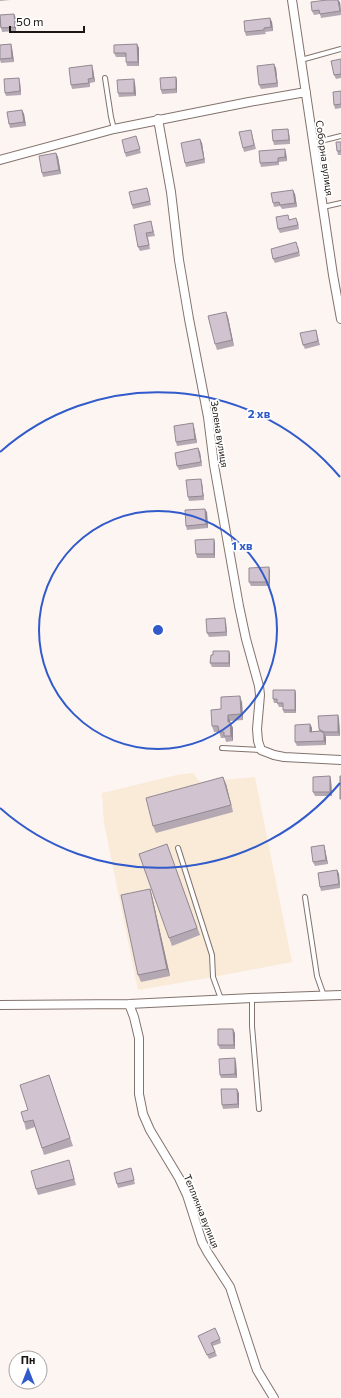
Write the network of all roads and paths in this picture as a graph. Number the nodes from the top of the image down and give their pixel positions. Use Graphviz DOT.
graph roads {
  1 [pos="292,0"];
  2 [pos="341,49"];
  3 [pos="301,60"];
  4 [pos="105,78"];
  5 [pos="306,92"];
  6 [pos="158,120"];
  7 [pos="114,129"];
  8 [pos="341,136"];
  9 [pos="313,143"];
  10 [pos="0,160"];
  11 [pos="341,203"];
  12 [pos="323,208"];
  13 [pos="341,319"];
  14 [pos="222,748"];
  15 [pos="261,750"];
  16 [pos="341,760"];
  17 [pos="178,848"];
  18 [pos="305,897"];
  19 [pos="341,995"];
  20 [pos="324,996"];
  21 [pos="252,998"];
  22 [pos="221,1000"];
  23 [pos="129,1004"];
  24 [pos="0,1005"];
  25 [pos="259,1109"];
  26 [pos="274,1398"];
  1 -- 3 [label="street, Соборна вулиця"];
  2 -- 3 [label="lane"];
  3 -- 5 [label="street, Соборна вулиця"];
  4 -- 7 [label="lane"];
  5 -- 6 [label="street"];
  5 -- 9 [label="street, Соборна вулиця"];
  6 -- 7 [label="street"];
  6 -- 15 [label="street, Зелена вулиця"];
  7 -- 10 [label="street"];
  8 -- 9 [label="lane"];
  9 -- 12 [label="street, Соборна вулиця"];
  11 -- 12 [label="lane"];
  12 -- 13 [label="street, Соборна вулиця"];
  14 -- 15 [label="lane"];
  15 -- 16 [label="street"];
  17 -- 22 [label="lane"];
  18 -- 20 [label="lane"];
  19 -- 20 [label="street"];
  20 -- 21 [label="street"];
  21 -- 22 [label="street"];
  21 -- 25 [label="lane"];
  22 -- 23 [label="street"];
  23 -- 24 [label="street"];
  23 -- 26 [label="street, Теплична вулиця"];
}
